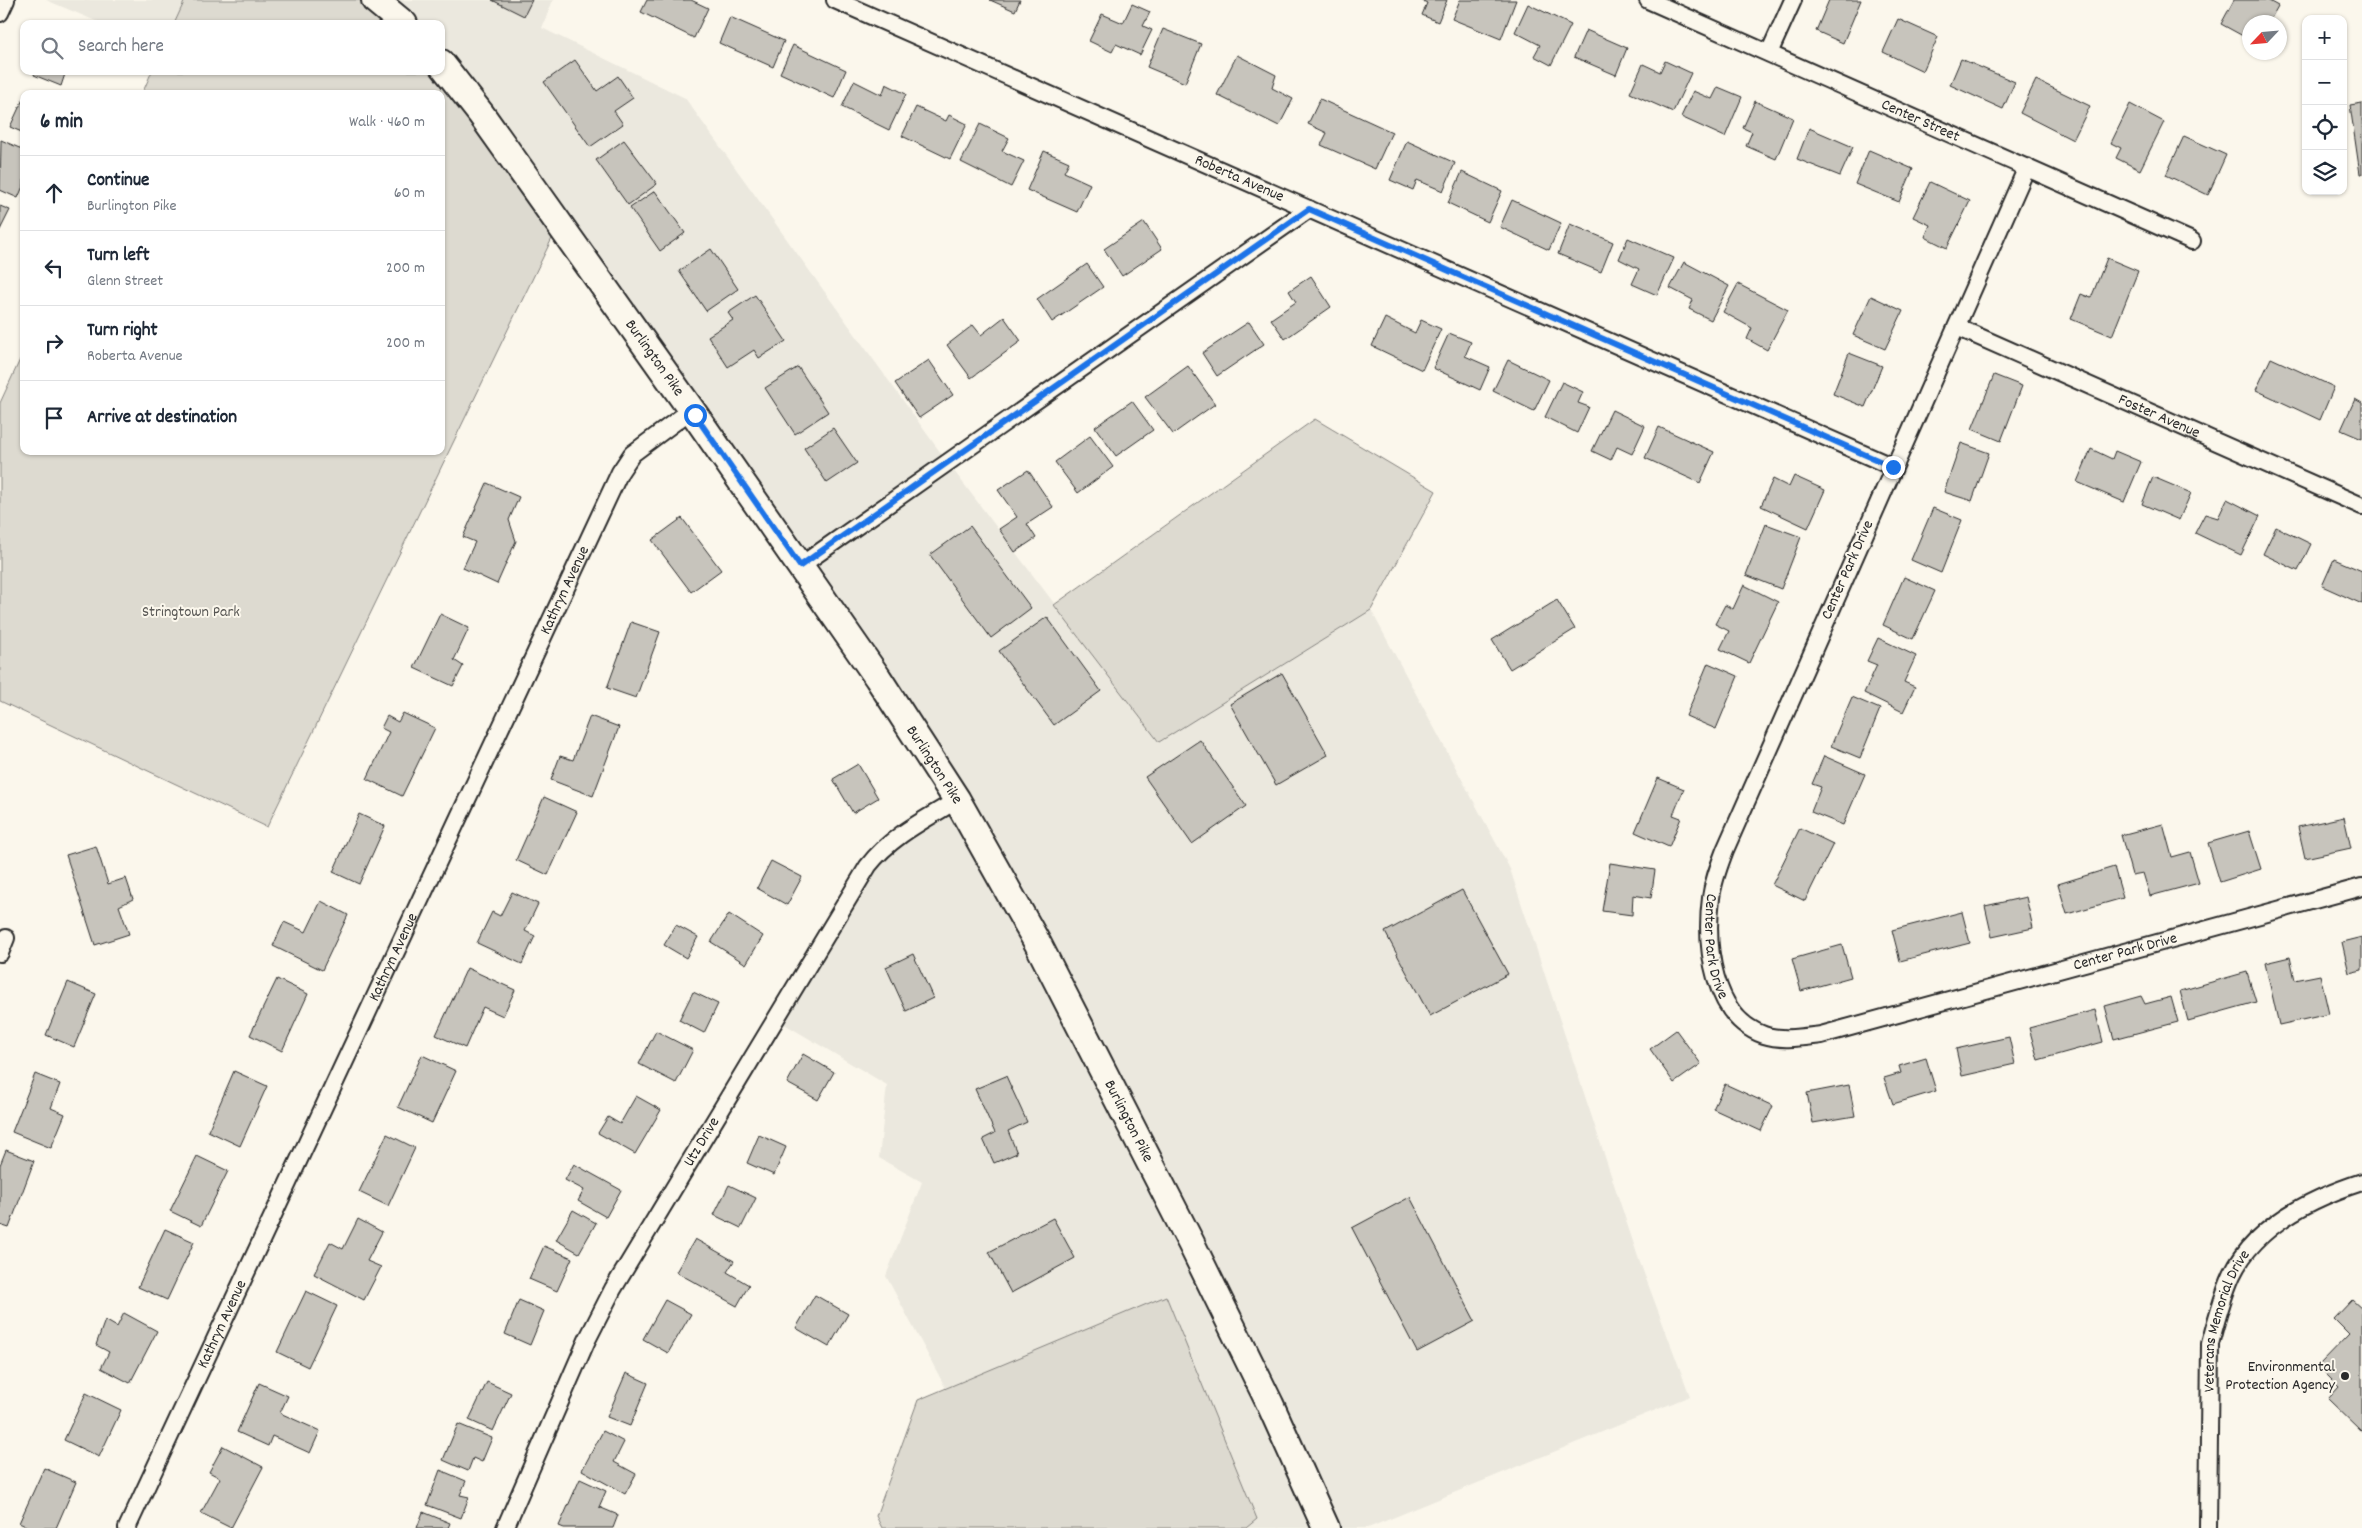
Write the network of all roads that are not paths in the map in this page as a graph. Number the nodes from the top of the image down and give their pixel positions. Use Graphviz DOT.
graph roads {
  1 [pos="6,0"];
  2 [pos="375,0"];
  3 [pos="835,0"];
  4 [pos="1648,0"];
  5 [pos="1793,0"];
  6 [pos="0,13"];
  7 [pos="399,20"];
  8 [pos="1769,53"];
  9 [pos="445,67"];
  10 [pos="2027,167"];
  11 [pos="1309,209"];
  12 [pos="2192,241"];
  13 [pos="1957,327"];
  14 [pos="691,410"];
  15 [pos="1893,467"];
  16 [pos="2362,506"];
  17 [pos="800,566"];
  18 [pos="957,800"];
  19 [pos="2362,886"];
  20 [pos="2362,1182"];
  21 [pos="127,1528"];
  22 [pos="505,1528"];
  23 [pos="1326,1528"];
  24 [pos="2208,1528"];
  1 -- 6 [label="street"];
  2 -- 7 [label="main road"];
  3 -- 11 [label="street, Roberta Avenue"];
  4 -- 8 [label="street, Center Street"];
  5 -- 8 [label="street"];
  8 -- 10 [label="street, Center Street"];
  9 -- 14 [label="main road, Burlington Pike"];
  10 -- 12 [label="street, Center Street"];
  10 -- 13 [label="street, Center Park Drive"];
  11 -- 15 [label="street, Roberta Avenue"];
  11 -- 17 [label="street"];
  13 -- 15 [label="street, Center Park Drive"];
  13 -- 16 [label="street, Foster Avenue"];
  14 -- 17 [label="main road, Burlington Pike"];
  14 -- 21 [label="street, Kathryn Avenue"];
  15 -- 19 [label="street, Center Park Drive"];
  17 -- 18 [label="main road, Burlington Pike"];
  18 -- 22 [label="street, Utz Drive"];
  18 -- 23 [label="main road, Burlington Pike"];
  20 -- 24 [label="street, Veterans Memorial Drive"];
}
